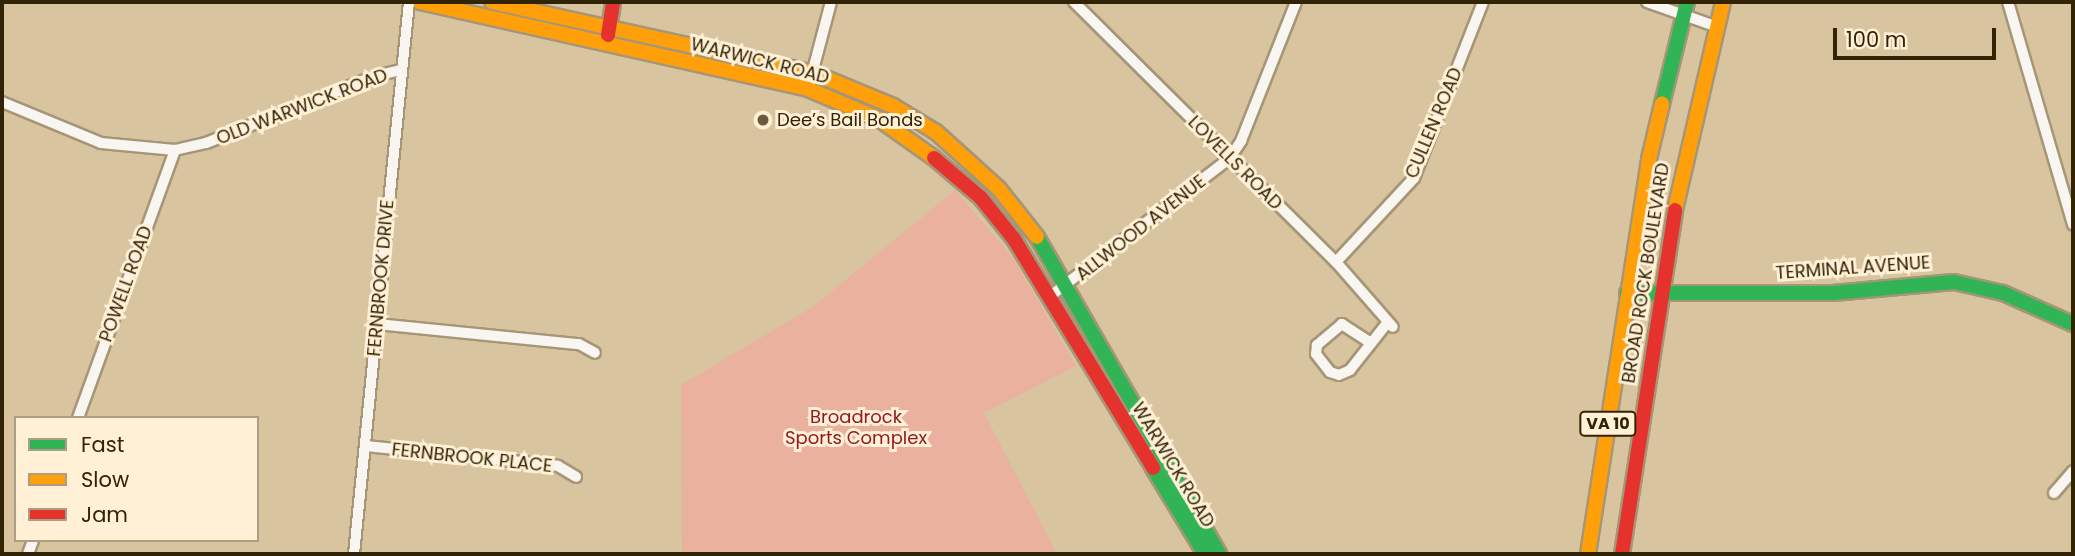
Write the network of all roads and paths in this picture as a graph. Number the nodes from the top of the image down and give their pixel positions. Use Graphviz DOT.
graph roads {
  1 [pos="409,2"];
  2 [pos="420,2"];
  3 [pos="492,2"];
  4 [pos="613,2"];
  5 [pos="831,2"];
  6 [pos="1074,2"];
  7 [pos="1296,2"];
  8 [pos="1483,2"];
  9 [pos="1647,2"];
  10 [pos="1723,2"];
  11 [pos="2008,2"];
  12 [pos="1685,8"];
  13 [pos="1715,26"];
  14 [pos="610,27"];
  15 [pos="607,44"];
  16 [pos="401,71"];
  17 [pos="811,72"];
  18 [pos="808,89"];
  19 [pos="2,102"];
  20 [pos="175,149"];
  21 [pos="1229,159"];
  22 [pos="2073,225"];
  23 [pos="1336,262"];
  24 [pos="1065,287"];
  25 [pos="1627,293"];
  26 [pos="1661,294"];
  27 [pos="1049,298"];
  28 [pos="377,324"];
  29 [pos="2073,324"];
  30 [pos="1371,343"];
  31 [pos="595,353"];
  32 [pos="79,416"];
  33 [pos="366,446"];
  34 [pos="2073,471"];
  35 [pos="576,477"];
  36 [pos="2054,493"];
  37 [pos="354,554"];
  38 [pos="1205,554"];
  39 [pos="1219,554"];
  40 [pos="1588,554"];
  41 [pos="1622,554"];
  1 -- 16 [label="street, FERNBROOK DRIVE"];
  2 -- 15 [label="main road, WARWICK ROAD"];
  3 -- 14 [label="main road, WARWICK ROAD"];
  4 -- 14 [label="main road"];
  5 -- 17 [label="street"];
  6 -- 21 [label="street, LOVELLS ROAD"];
  7 -- 21 [label="street, ALLWOOD AVENUE"];
  8 -- 23 [label="street, CULLEN ROAD"];
  9 -- 12 [label="street"];
  10 -- 13 [label="main road, BROAD ROCK BOULEVARD / VA 10"];
  11 -- 22 [label="street"];
  12 -- 13 [label="street"];
  12 -- 25 [label="main road, BROAD ROCK BOULEVARD / VA 10"];
  13 -- 26 [label="main road, BROAD ROCK BOULEVARD / VA 10"];
  14 -- 15 [label="main road"];
  14 -- 17 [label="main road, WARWICK ROAD"];
  15 -- 18 [label="main road, WARWICK ROAD"];
  16 -- 20 [label="street, OLD WARWICK ROAD"];
  16 -- 28 [label="street, FERNBROOK DRIVE"];
  17 -- 18 [label="street"];
  17 -- 24 [label="main road, WARWICK ROAD"];
  18 -- 27 [label="main road, WARWICK ROAD"];
  19 -- 20 [label="street, OLD WARWICK ROAD"];
  20 -- 32 [label="street, POWELL ROAD"];
  21 -- 23 [label="street, LOVELLS ROAD"];
  21 -- 24 [label="street, ALLWOOD AVENUE"];
  23 -- 30 [label="street, LOVELLS ROAD"];
  24 -- 27 [label="street, ALLWOOD AVENUE"];
  24 -- 39 [label="main road, WARWICK ROAD"];
  25 -- 26 [label="main road, TERMINAL AVENUE"];
  25 -- 40 [label="main road, BROAD ROCK BOULEVARD / VA 10"];
  26 -- 29 [label="main road, TERMINAL AVENUE"];
  26 -- 41 [label="main road, BROAD ROCK BOULEVARD / VA 10"];
  27 -- 38 [label="main road, WARWICK ROAD"];
  28 -- 31 [label="street"];
  28 -- 33 [label="street, FERNBROOK DRIVE"];
  30 -- 30 [label="street"];
  33 -- 35 [label="street, FERNBROOK PLACE"];
  33 -- 37 [label="street, FERNBROOK DRIVE"];
  34 -- 36 [label="street"];
}
